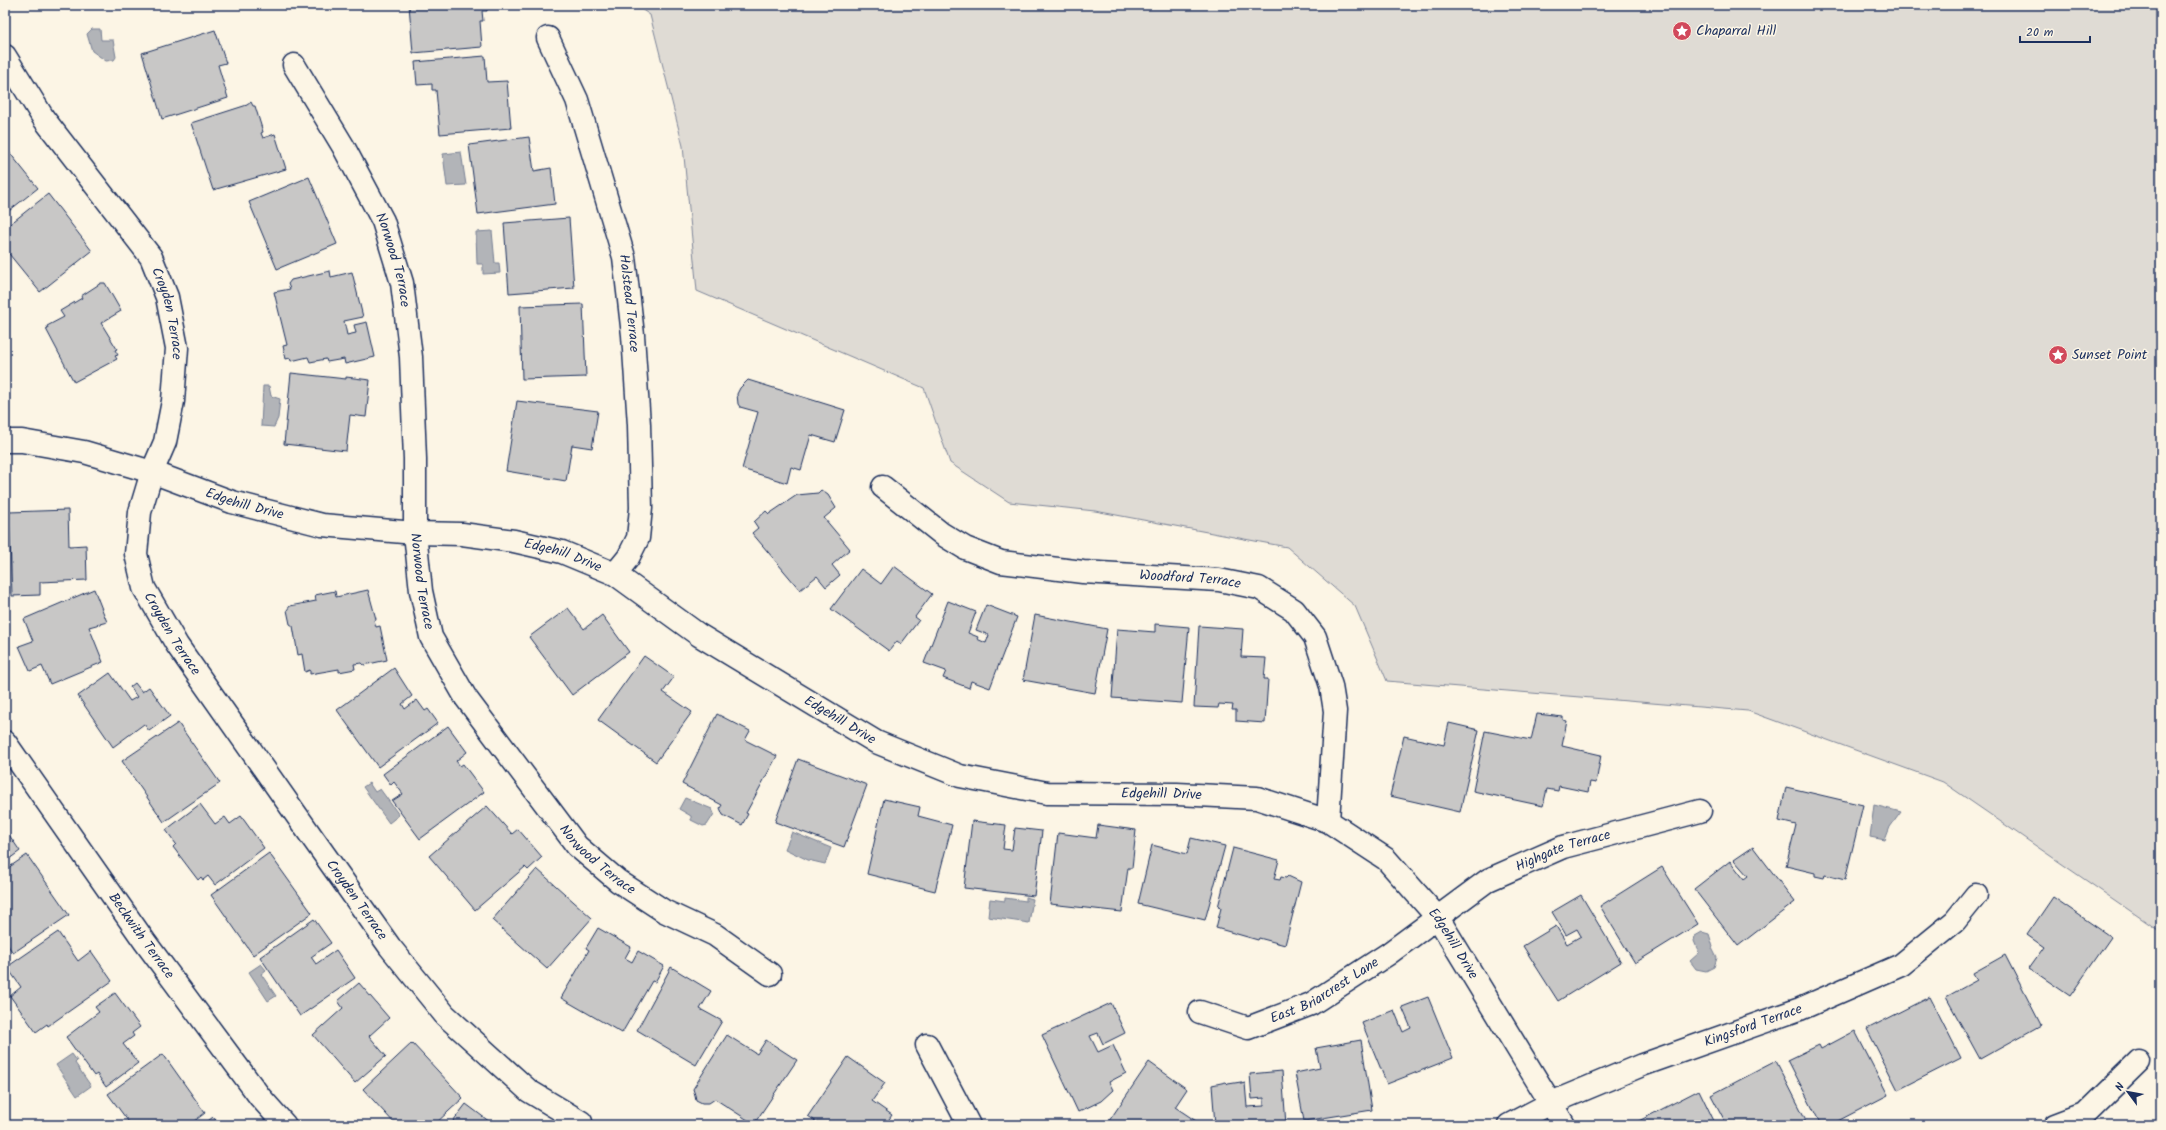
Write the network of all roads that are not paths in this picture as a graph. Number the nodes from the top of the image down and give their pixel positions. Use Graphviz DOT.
graph roads {
  1 [pos="548,38"];
  2 [pos="5,56"];
  3 [pos="294,65"];
  4 [pos="5,441"];
  5 [pos="152,472"];
  6 [pos="883,487"];
  7 [pos="415,533"];
  8 [pos="615,574"];
  9 [pos="5,742"];
  10 [pos="1700,810"];
  11 [pos="1328,821"];
  12 [pos="1976,895"];
  13 [pos="1438,918"];
  14 [pos="770,974"];
  15 [pos="1200,1012"];
  16 [pos="927,1045"];
  17 [pos="2139,1062"];
  18 [pos="1551,1103"];
  19 [pos="581,1122"];
  20 [pos="285,1125"];
  21 [pos="969,1125"];
  22 [pos="1510,1125"];
  23 [pos="1564,1125"];
  24 [pos="2056,1125"];
  1 -- 8 [label="street, Halstead Terrace"];
  2 -- 5 [label="street, Croyden Terrace"];
  3 -- 7 [label="street, Norwood Terrace"];
  4 -- 5 [label="street, Edgehill Drive"];
  5 -- 7 [label="street, Edgehill Drive"];
  5 -- 19 [label="street, Croyden Terrace"];
  6 -- 11 [label="street, Woodford Terrace"];
  7 -- 8 [label="street, Edgehill Drive"];
  7 -- 14 [label="street, Norwood Terrace"];
  8 -- 11 [label="street, Edgehill Drive"];
  9 -- 20 [label="street, Beckwith Terrace"];
  10 -- 13 [label="street, Highgate Terrace"];
  11 -- 13 [label="street, Edgehill Drive"];
  12 -- 18 [label="street, Kingsford Terrace"];
  13 -- 15 [label="street, East Briarcrest Lane"];
  13 -- 18 [label="street, Edgehill Drive"];
  16 -- 21 [label="street"];
  17 -- 24 [label="street"];
  18 -- 22 [label="street, Kingsford Terrace"];
  18 -- 23 [label="street, Edgehill Drive"];
}
